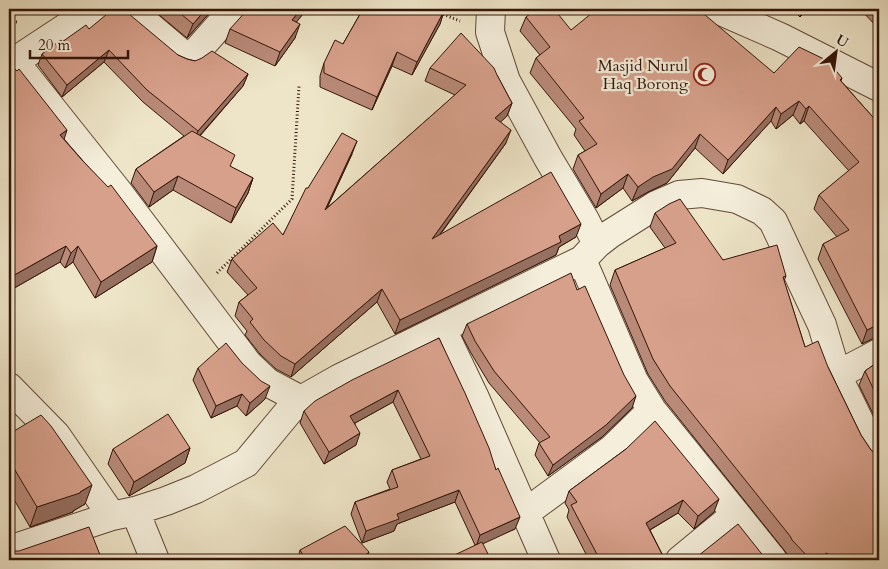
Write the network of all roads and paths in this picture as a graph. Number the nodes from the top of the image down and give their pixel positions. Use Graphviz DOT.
graph roads {
  1 [pos="94,9"];
  2 [pos="129,9"];
  3 [pos="234,9"];
  4 [pos="491,9"];
  5 [pos="721,10"];
  6 [pos="10,64"];
  7 [pos="299,86"];
  8 [pos="879,87"];
  9 [pos="589,252"];
  10 [pos="195,295"];
  11 [pos="442,329"];
  12 [pos="879,353"];
  13 [pos="838,375"];
  14 [pos="9,387"];
  15 [pos="301,400"];
  16 [pos="652,410"];
  17 [pos="879,456"];
  18 [pos="525,513"];
  19 [pos="124,514"];
  20 [pos="736,514"];
  21 [pos="9,550"];
  22 [pos="155,560"];
  23 [pos="546,560"];
  24 [pos="680,560"];
  25 [pos="773,560"];
  1 -- 6 [label="street"];
  2 -- 3 [label="street"];
  4 -- 9 [label="street"];
  5 -- 8 [label="street"];
  6 -- 10 [label="street"];
  7 -- 10 [label="path"];
  9 -- 11 [label="street"];
  9 -- 13 [label="street"];
  9 -- 16 [label="street"];
  10 -- 15 [label="street"];
  11 -- 15 [label="street"];
  11 -- 18 [label="street"];
  12 -- 13 [label="street"];
  13 -- 17 [label="street"];
  14 -- 19 [label="street"];
  15 -- 19 [label="street"];
  16 -- 18 [label="street"];
  16 -- 20 [label="street"];
  18 -- 23 [label="street"];
  19 -- 21 [label="street"];
  19 -- 22 [label="street"];
  20 -- 24 [label="street"];
  20 -- 25 [label="street"];
}
